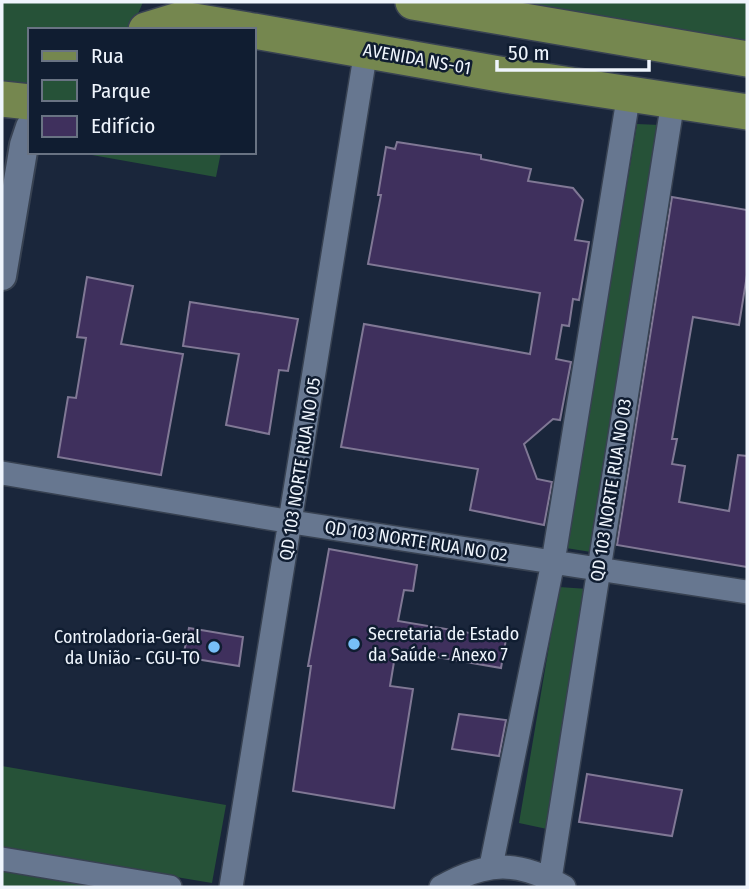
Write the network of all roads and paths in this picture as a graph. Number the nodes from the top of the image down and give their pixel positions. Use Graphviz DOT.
graph roads {
  1 [pos="155,2"];
  2 [pos="413,2"];
  3 [pos="146,28"];
  4 [pos="152,28"];
  5 [pos="236,28"];
  6 [pos="256,31"];
  7 [pos="366,50"];
  8 [pos="747,59"];
  9 [pos="629,93"];
  10 [pos="2,99"];
  11 [pos="673,101"];
  12 [pos="28,102"];
  13 [pos="747,112"];
  14 [pos="28,133"];
  15 [pos="2,276"];
  16 [pos="2,472"];
  17 [pos="292,522"];
  18 [pos="553,562"];
  19 [pos="598,570"];
  20 [pos="747,592"];
  21 [pos="2,859"];
  22 [pos="491,866"];
  23 [pos="557,883"];
  24 [pos="170,887"];
  25 [pos="231,887"];
  26 [pos="441,887"];
  1 -- 3 [label="main road"];
  2 -- 8 [label="main road"];
  4 -- 5 [label="main road"];
  6 -- 7 [label="main road, AVENIDA NS-01"];
  7 -- 9 [label="main road, AVENIDA NS-01"];
  7 -- 17 [label="street, QD 103 NORTE RUA NO 05"];
  9 -- 11 [label="main road, AVENIDA NS-01"];
  9 -- 18 [label="street"];
  10 -- 12 [label="main road"];
  11 -- 13 [label="main road, AVENIDA NS-01"];
  11 -- 19 [label="street, QD 103 NORTE RUA NO 03"];
  14 -- 15 [label="street"];
  16 -- 17 [label="street, QD 103 NORTE RUA NO 02"];
  17 -- 18 [label="street, QD 103 NORTE RUA NO 02"];
  17 -- 25 [label="street, QD 103 NORTE RUA NO 05"];
  18 -- 19 [label="street, QD 103 NORTE RUA NO 02"];
  18 -- 22 [label="street"];
  19 -- 20 [label="street, QD 103 NORTE RUA NO 02"];
  19 -- 23 [label="street, QD 103 NORTE RUA NO 03"];
  21 -- 24 [label="street"];
  22 -- 23 [label="street"];
  22 -- 26 [label="street"];
}
